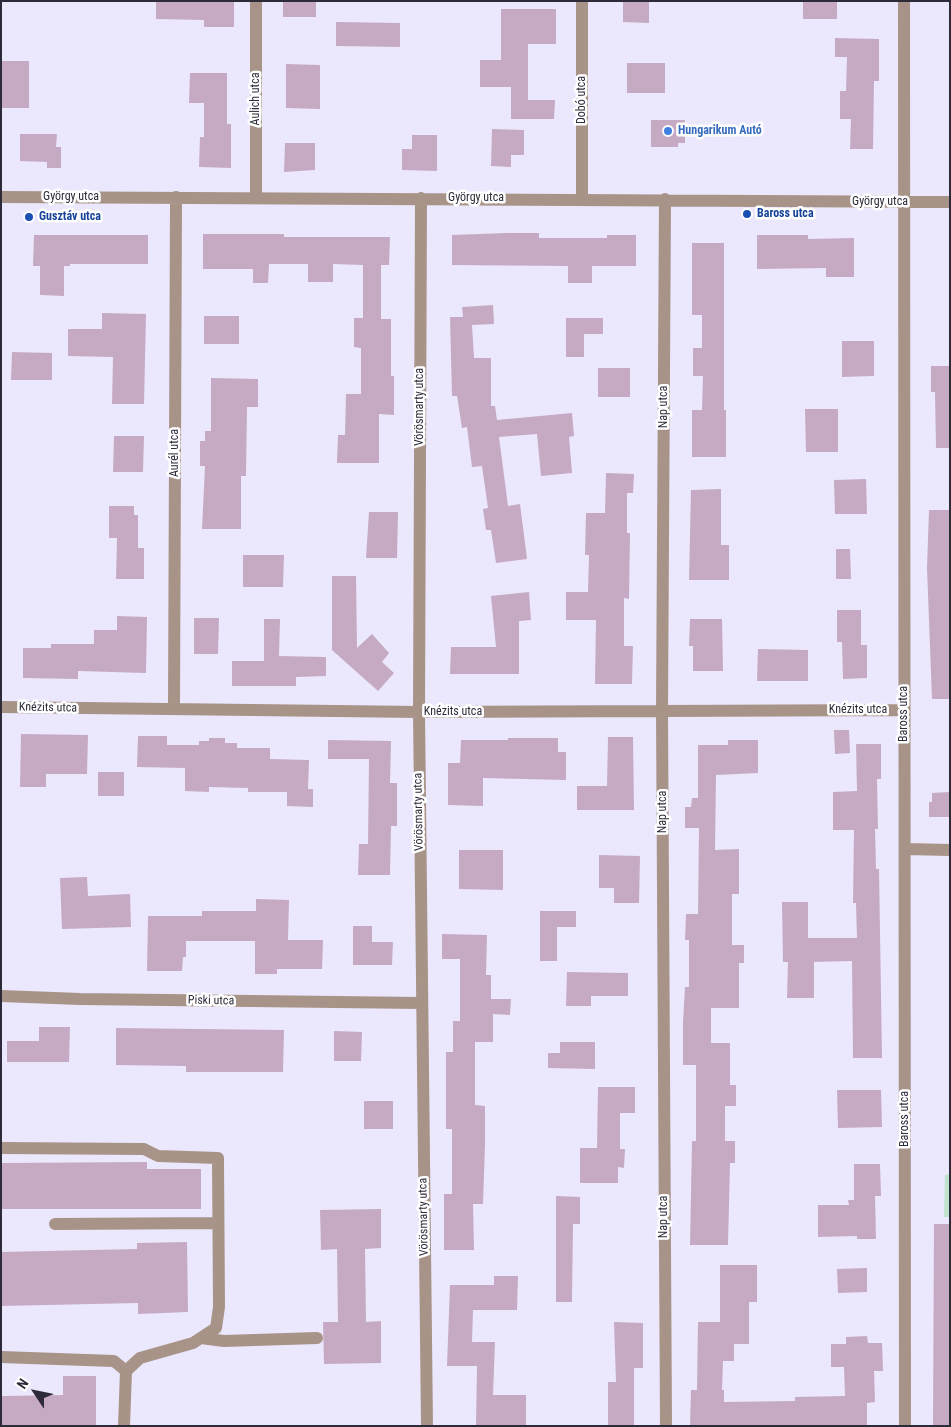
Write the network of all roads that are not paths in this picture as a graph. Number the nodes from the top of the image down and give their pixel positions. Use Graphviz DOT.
graph roads {
  1 [pos="256,1"];
  2 [pos="582,1"];
  3 [pos="904,1"];
  4 [pos="1,196"];
  5 [pos="176,197"];
  6 [pos="256,198"];
  7 [pos="422,198"];
  8 [pos="582,199"];
  9 [pos="665,199"];
  10 [pos="904,202"];
  11 [pos="950,202"];
  12 [pos="1,707"];
  13 [pos="174,709"];
  14 [pos="904,710"];
  15 [pos="662,711"];
  16 [pos="418,712"];
  17 [pos="905,849"];
  18 [pos="950,850"];
  19 [pos="1,996"];
  20 [pos="421,1002"];
  21 [pos="1,1148"];
  22 [pos="218,1223"];
  23 [pos="55,1224"];
  24 [pos="201,1338"];
  25 [pos="317,1338"];
  26 [pos="1,1357"];
  27 [pos="126,1371"];
  28 [pos="124,1426"];
  29 [pos="427,1426"];
  30 [pos="666,1426"];
  31 [pos="904,1426"];
  1 -- 6 [label="street, Aulich utca"];
  2 -- 8 [label="street, Dobó utca"];
  3 -- 10 [label="street, Baross utca"];
  4 -- 5 [label="street, György utca"];
  5 -- 6 [label="street, György utca"];
  5 -- 13 [label="street, Aurél utca"];
  6 -- 7 [label="street, György utca"];
  7 -- 8 [label="street, György utca"];
  7 -- 16 [label="street, Vörösmarty utca"];
  8 -- 9 [label="street, György utca"];
  9 -- 10 [label="street, György utca"];
  9 -- 15 [label="street, Nap utca"];
  10 -- 11 [label="street, György utca"];
  10 -- 14 [label="street, Baross utca"];
  12 -- 13 [label="street, Knézits utca"];
  13 -- 16 [label="street, Knézits utca"];
  14 -- 15 [label="street, Knézits utca"];
  14 -- 17 [label="street, Baross utca"];
  15 -- 16 [label="street, Knézits utca"];
  15 -- 30 [label="street, Nap utca"];
  16 -- 20 [label="street, Vörösmarty utca"];
  17 -- 18 [label="street"];
  17 -- 31 [label="street, Baross utca"];
  19 -- 20 [label="street, Piski utca"];
  20 -- 29 [label="street, Vörösmarty utca"];
  21 -- 22 [label="street"];
  22 -- 23 [label="street"];
  22 -- 24 [label="street"];
  24 -- 25 [label="street"];
  24 -- 27 [label="street"];
  26 -- 27 [label="street"];
  27 -- 28 [label="street"];
}
